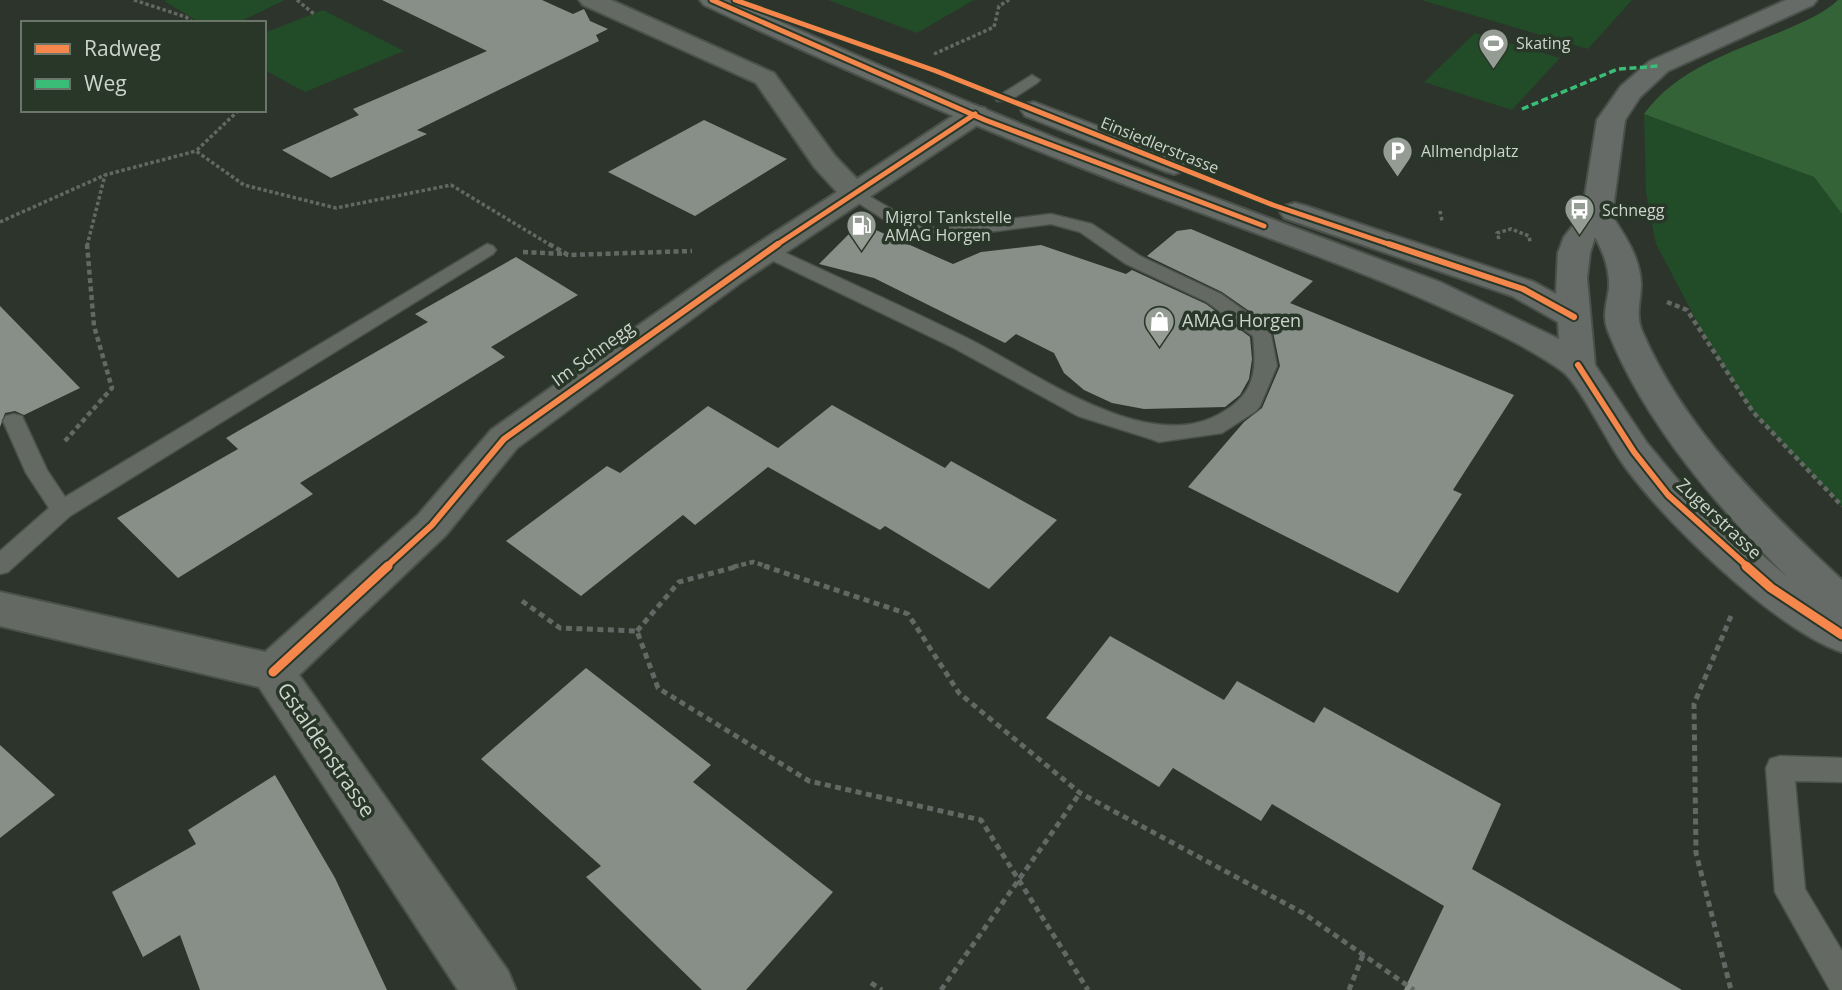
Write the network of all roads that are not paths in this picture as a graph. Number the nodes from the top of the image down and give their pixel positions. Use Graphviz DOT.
graph roads {
  1 [pos="590,0"];
  2 [pos="712,0"];
  3 [pos="735,0"];
  4 [pos="1805,0"];
  5 [pos="1032,80"];
  6 [pos="989,106"];
  7 [pos="855,193"];
  8 [pos="1597,216"];
  9 [pos="487,250"];
  10 [pos="767,251"];
  11 [pos="1492,316"];
  12 [pos="1574,317"];
  13 [pos="1622,323"];
  14 [pos="1578,365"];
  15 [pos="14,421"];
  16 [pos="62,510"];
  17 [pos="0,565"];
  18 [pos="1842,606"];
  19 [pos="0,609"];
  20 [pos="1842,635"];
  21 [pos="273,672"];
  22 [pos="1842,770"];
  23 [pos="1842,981"];
  24 [pos="489,990"];
  1 -- 7 [label="street"];
  2 -- 6 [label="main road, Einsiedlerstrasse"];
  3 -- 6 [label="main road, Einsiedlerstrasse"];
  4 -- 8 [label="main road, Zugerstrasse"];
  5 -- 6 [label="lane"];
  6 -- 7 [label="street, Im Schnegg"];
  6 -- 11 [label="main road, Einsiedlerstrasse"];
  6 -- 12 [label="main road, Einsiedlerstrasse"];
  7 -- 10 [label="street, Im Schnegg"];
  7 -- 10 [label="lane"];
  8 -- 12 [label="main road, Zugerstrasse"];
  8 -- 13 [label="main road"];
  9 -- 16 [label="lane"];
  10 -- 21 [label="street, Im Schnegg"];
  11 -- 12 [label="main road, Einsiedlerstrasse"];
  11 -- 14 [label="main road, Einsiedlerstrasse"];
  12 -- 13 [label="main road, Einsiedlerstrasse"];
  12 -- 14 [label="main road, Zugerstrasse"];
  13 -- 18 [label="main road, Zugerstrasse"];
  14 -- 20 [label="main road, Zugerstrasse"];
  15 -- 16 [label="lane"];
  16 -- 17 [label="lane"];
  19 -- 21 [label="street, Gstaldenstrasse"];
  21 -- 24 [label="street, Gstaldenstrasse"];
  22 -- 23 [label="lane"];
}
